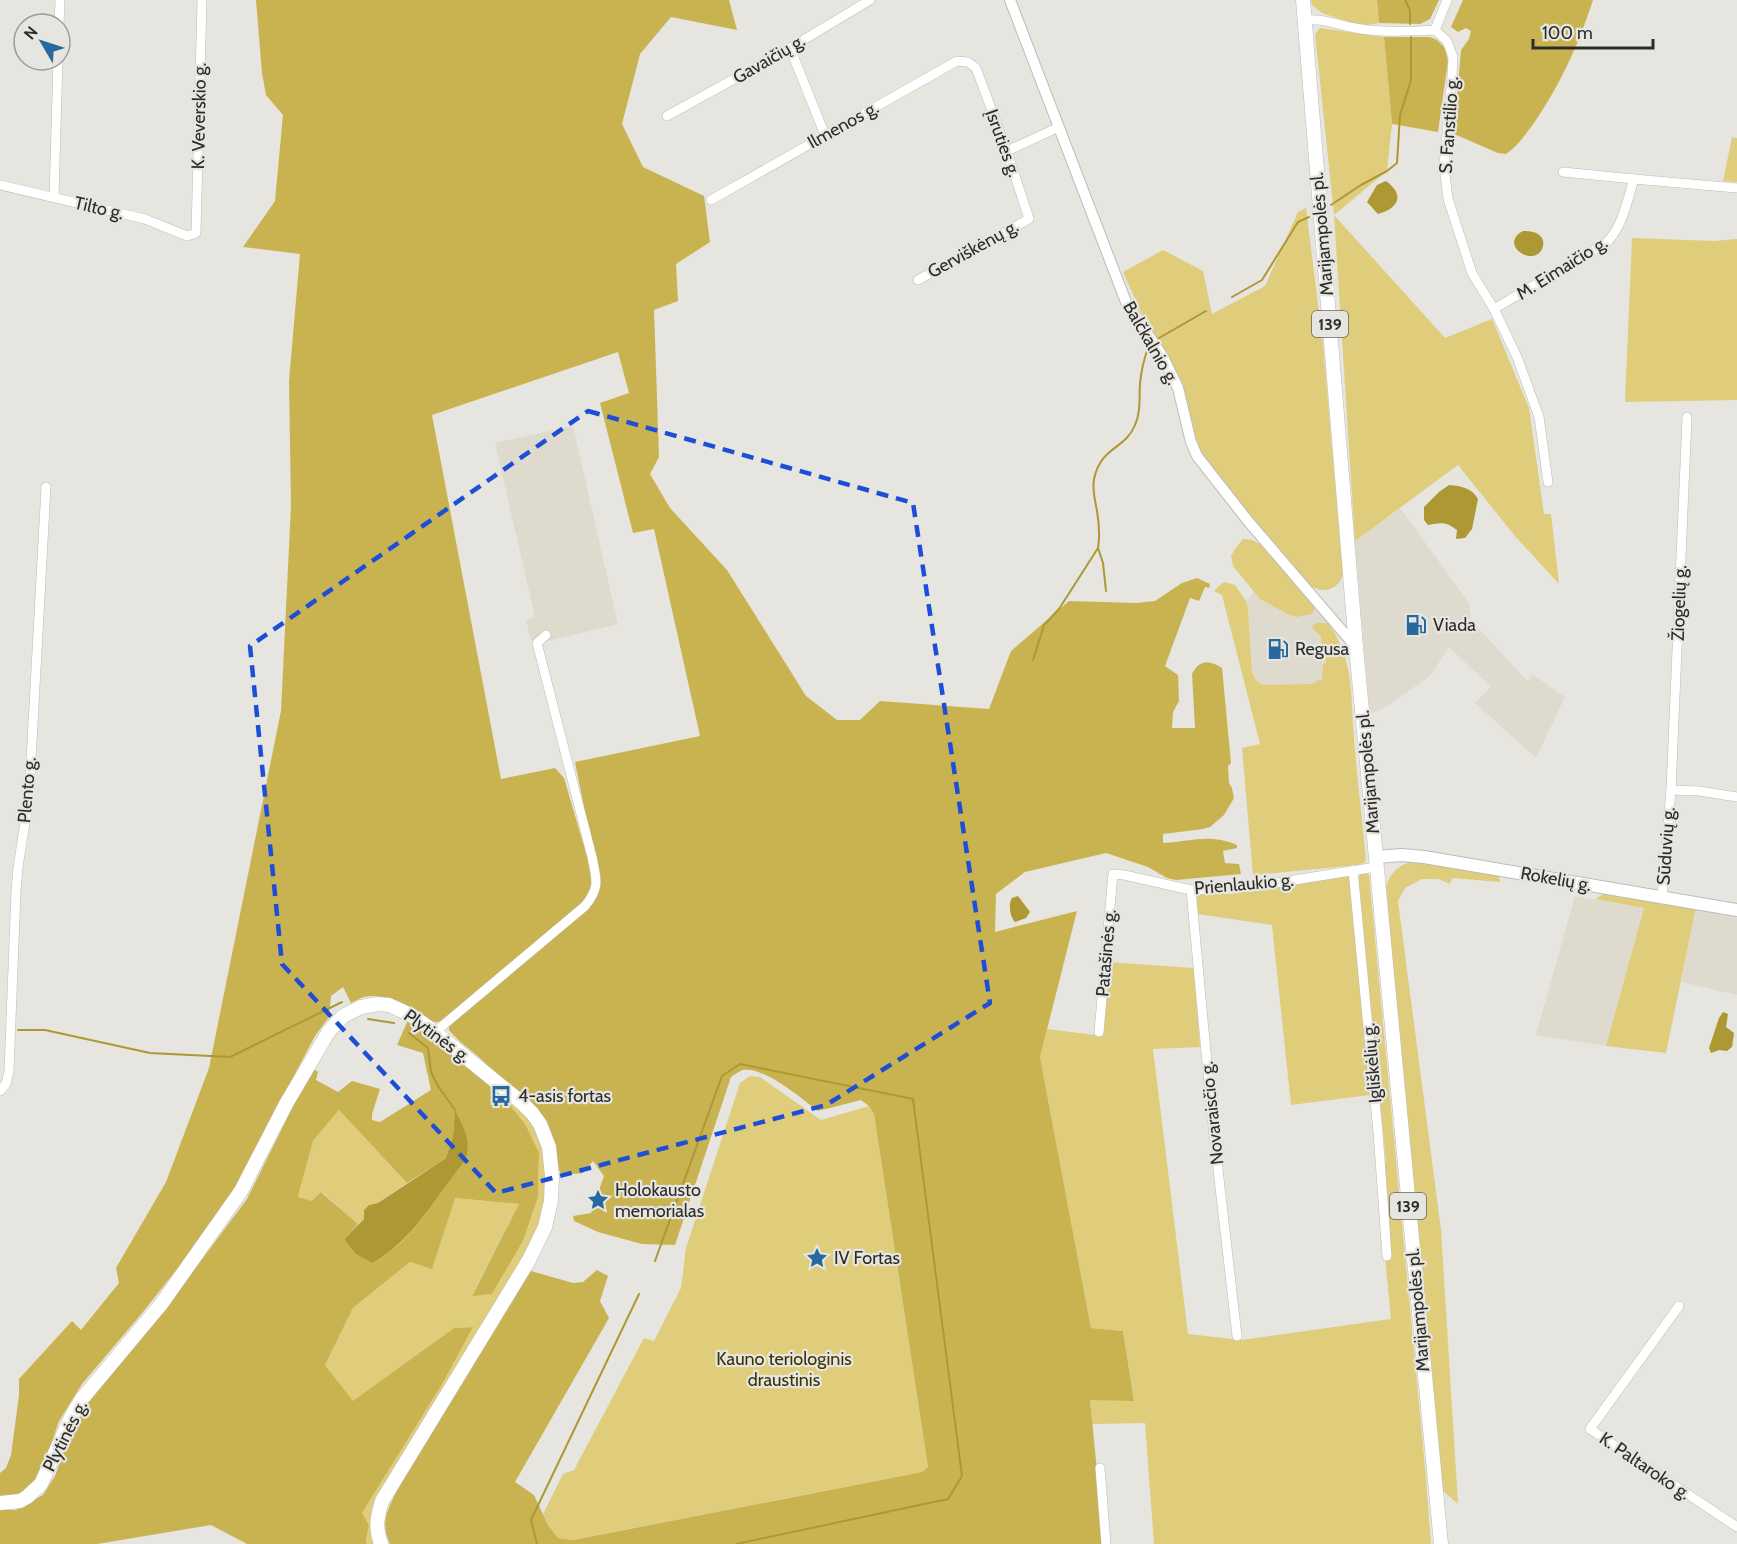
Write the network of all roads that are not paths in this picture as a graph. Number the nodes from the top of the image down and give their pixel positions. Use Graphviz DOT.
graph roads {
  1 [pos="202,0"];
  2 [pos="870,0"];
  3 [pos="1010,0"];
  4 [pos="1303,0"];
  5 [pos="1447,0"];
  6 [pos="1305,20"];
  7 [pos="1435,30"];
  8 [pos="790,48"];
  9 [pos="976,68"];
  10 [pos="58,72"];
  11 [pos="668,116"];
  12 [pos="1059,127"];
  13 [pos="825,135"];
  14 [pos="1007,151"];
  15 [pos="1563,172"];
  16 [pos="1634,179"];
  17 [pos="0,185"];
  18 [pos="1737,188"];
  19 [pos="54,197"];
  20 [pos="711,200"];
  21 [pos="1029,219"];
  22 [pos="196,233"];
  23 [pos="918,280"];
  24 [pos="1494,309"];
  25 [pos="1686,417"];
  26 [pos="1548,483"];
  27 [pos="46,487"];
  28 [pos="546,634"];
  29 [pos="1356,647"];
  30 [pos="1671,790"];
  31 [pos="1737,796"];
  32 [pos="1376,862"];
  33 [pos="1353,870"];
  34 [pos="1113,874"];
  35 [pos="1191,890"];
  36 [pos="1662,897"];
  37 [pos="1737,910"];
  38 [pos="435,1032"];
  39 [pos="1100,1032"];
  40 [pos="0,1090"];
  41 [pos="1387,1256"];
  42 [pos="1679,1306"];
  43 [pos="1237,1336"];
  44 [pos="1100,1468"];
  45 [pos="0,1503"];
  46 [pos="1737,1527"];
  47 [pos="381,1544"];
  48 [pos="1106,1544"];
  49 [pos="1441,1544"];
  1 -- 22 [label="street, K. Veverskio g."];
  2 -- 8 [label="street, Gavaičių g."];
  3 -- 12 [label="street, Balčkalnio g."];
  4 -- 6 [label="main road, Marijampolės pl. / 139"];
  5 -- 7 [label="street"];
  6 -- 7 [label="street"];
  6 -- 29 [label="main road, Marijampolės pl. / 139"];
  7 -- 24 [label="street, S. Fanstilio g."];
  8 -- 11 [label="street, Gavaičių g."];
  8 -- 13 [label="street"];
  9 -- 13 [label="street, Ilmenos g."];
  9 -- 14 [label="street, Įsruties g."];
  10 -- 19 [label="street"];
  12 -- 14 [label="street"];
  12 -- 29 [label="street, Balčkalnio g."];
  13 -- 20 [label="street, Ilmenos g."];
  14 -- 21 [label="street, Įsruties g."];
  15 -- 16 [label="street"];
  16 -- 18 [label="street"];
  16 -- 24 [label="street, M. Eimaičio g."];
  17 -- 19 [label="street, Tilto g."];
  19 -- 22 [label="street, Tilto g."];
  21 -- 23 [label="street, Gerviškėnų g."];
  24 -- 26 [label="street, S. Fanstilio g."];
  25 -- 30 [label="street, Žiogelių g."];
  27 -- 40 [label="street, Plento g."];
  28 -- 38 [label="street"];
  29 -- 32 [label="main road, Marijampolės pl. / 139"];
  30 -- 31 [label="street, Sūduvių g."];
  30 -- 36 [label="street, Sūduvių g."];
  32 -- 33 [label="street, Prienlaukio g."];
  32 -- 36 [label="main road, Rokelių g."];
  32 -- 49 [label="main road, Marijampolės pl. / 139"];
  33 -- 35 [label="street, Prienlaukio g."];
  33 -- 41 [label="street, Igliškėlių g."];
  34 -- 35 [label="street, Prienlaukio g."];
  34 -- 39 [label="street, Patašinės g."];
  35 -- 43 [label="street, Novaraisčio g."];
  36 -- 37 [label="main road, Rokelių g."];
  38 -- 45 [label="main road, Plytinės g."];
  38 -- 47 [label="main road, Plytinės g."];
  42 -- 46 [label="street, K. Paltaroko g."];
  44 -- 48 [label="street"];
}
